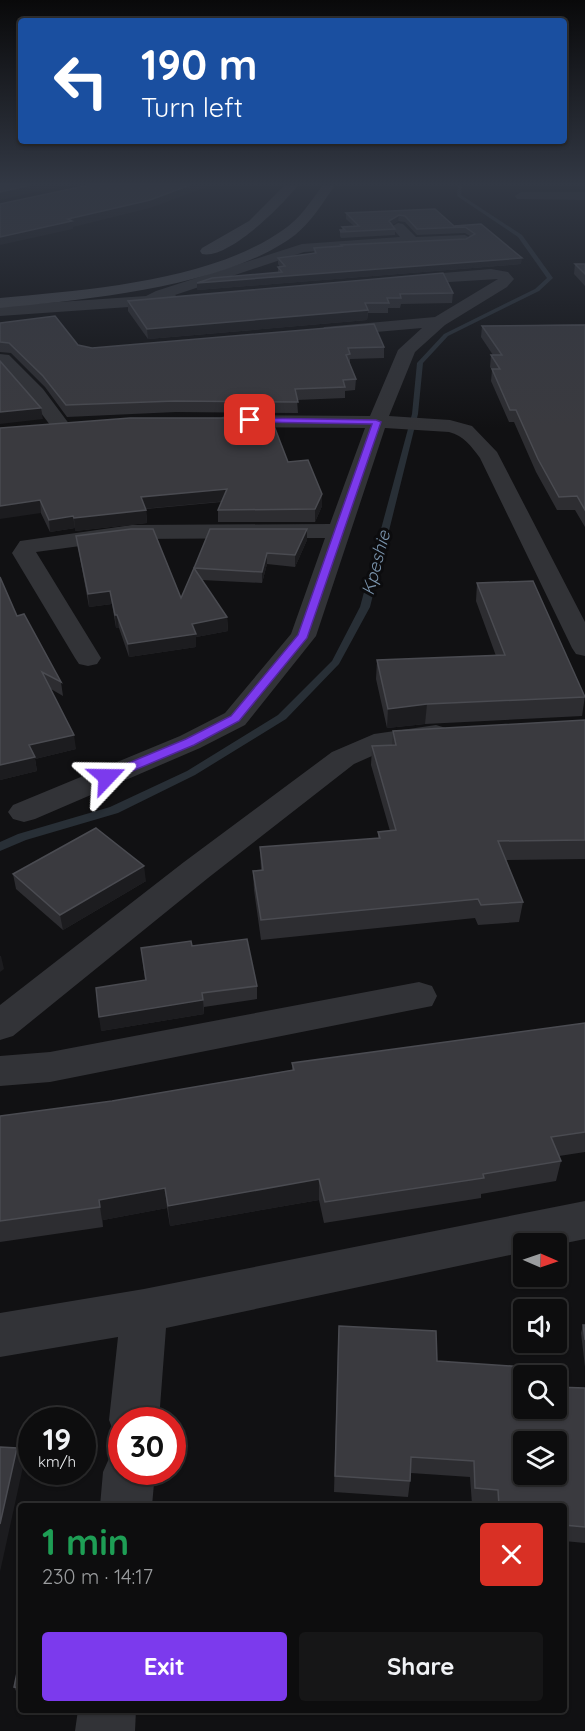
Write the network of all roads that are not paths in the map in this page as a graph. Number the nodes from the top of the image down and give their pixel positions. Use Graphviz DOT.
graph roads {
  1 [pos="219,266"];
  2 [pos="248,266"];
  3 [pos="149,268"];
  4 [pos="382,282"];
  5 [pos="0,294"];
  6 [pos="213,295"];
  7 [pos="149,301"];
  8 [pos="0,303"];
  9 [pos="0,311"];
  10 [pos="439,322"];
  11 [pos="308,333"];
  12 [pos="3,359"];
  13 [pos="206,421"];
  14 [pos="385,422"];
  15 [pos="82,424"];
  16 [pos="60,425"];
  17 [pos="37,427"];
  18 [pos="339,531"];
  19 [pos="585,648"];
  20 [pos="88,658"];
  21 [pos="459,733"];
  22 [pos="24,812"];
  23 [pos="419,996"];
  24 [pos="0,1026"];
  25 [pos="0,1071"];
  26 [pos="585,1220"];
  27 [pos="144,1311"];
  28 [pos="0,1335"];
  29 [pos="135,1407"];
  30 [pos="128,1485"];
  31 [pos="126,1503"];
  32 [pos="107,1713"];
  33 [pos="105,1731"];
  1 -- 8 [label="street"];
  2 -- 7 [label="street"];
  3 -- 5 [label="street"];
  4 -- 10 [label="street"];
  6 -- 7 [label="street"];
  7 -- 9 [label="street"];
  10 -- 11 [label="street"];
  10 -- 14 [label="street"];
  12 -- 16 [label="street"];
  13 -- 14 [label="street"];
  14 -- 18 [label="street"];
  14 -- 19 [label="street"];
  15 -- 16 [label="street"];
  16 -- 17 [label="street"];
  18 -- 20 [label="street"];
  18 -- 22 [label="street"];
  21 -- 24 [label="street"];
  23 -- 25 [label="street"];
  26 -- 27 [label="street"];
  27 -- 28 [label="street"];
  27 -- 29 [label="street"];
  30 -- 31 [label="street"];
  32 -- 33 [label="street"];
}
